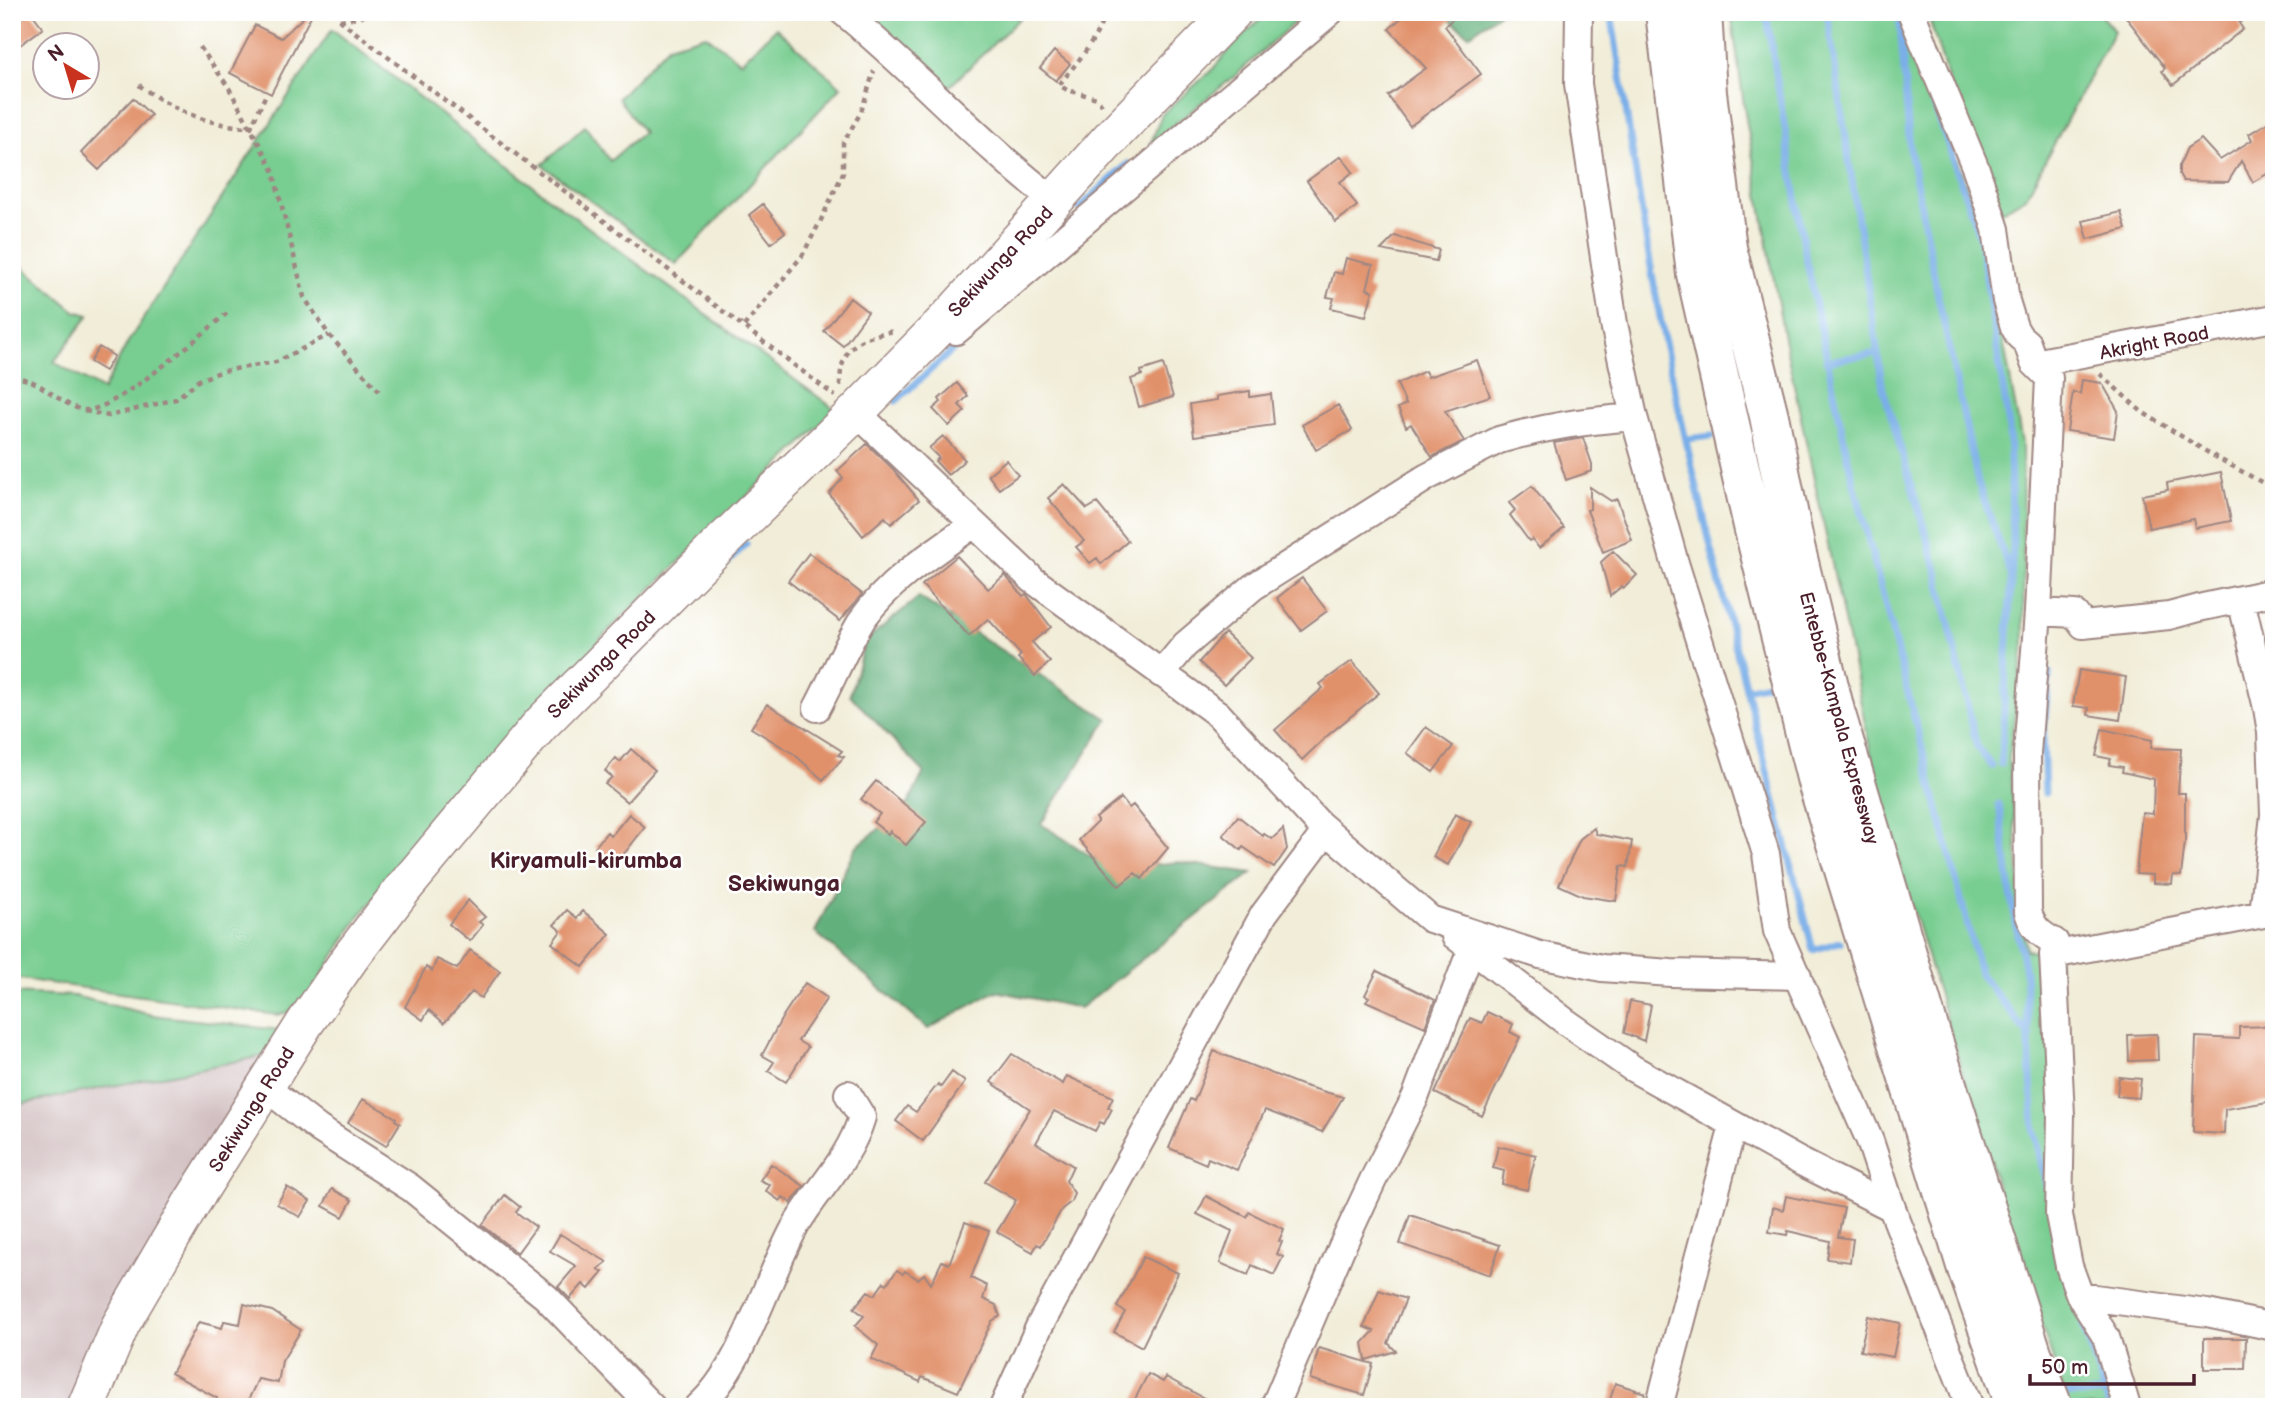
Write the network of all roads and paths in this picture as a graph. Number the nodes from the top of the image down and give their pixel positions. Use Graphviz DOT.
graph roads {
  1 [pos="369,12"];
  2 [pos="843,12"];
  3 [pos="1104,12"];
  4 [pos="1233,12"];
  5 [pos="1330,12"];
  6 [pos="1578,12"];
  7 [pos="1665,12"];
  8 [pos="1702,12"];
  9 [pos="1911,12"];
  10 [pos="881,44"];
  11 [pos="200,47"];
  12 [pos="139,85"];
  13 [pos="267,92"];
  14 [pos="251,127"];
  15 [pos="1119,129"];
  16 [pos="1055,201"];
  17 [pos="231,310"];
  18 [pos="2274,318"];
  19 [pos="744,326"];
  20 [pos="328,335"];
  21 [pos="2064,359"];
  22 [pos="2034,363"];
  23 [pos="12,376"];
  24 [pos="379,391"];
  25 [pos="85,411"];
  26 [pos="856,412"];
  27 [pos="1634,417"];
  28 [pos="2274,489"];
  29 [pos="974,524"];
  30 [pos="2274,592"];
  31 [pos="2241,600"];
  32 [pos="2038,612"];
  33 [pos="1161,674"];
  34 [pos="817,708"];
  35 [pos="1326,831"];
  36 [pos="2269,913"];
  37 [pos="1430,919"];
  38 [pos="1472,947"];
  39 [pos="2053,955"];
  40 [pos="1798,976"];
  41 [pos="265,1087"];
  42 [pos="848,1094"];
  43 [pos="1733,1126"];
  44 [pos="1892,1209"];
  45 [pos="2080,1296"];
  46 [pos="2274,1327"];
  47 [pos="652,1404"];
  48 [pos="86,1407"];
  49 [pos="698,1407"];
  50 [pos="1003,1407"];
  51 [pos="1274,1407"];
  52 [pos="1658,1407"];
  53 [pos="1970,1407"];
  54 [pos="2015,1407"];
  55 [pos="2053,1407"];
  56 [pos="2127,1407"];
  1 -- 19 [label="path"];
  2 -- 10 [label="street"];
  3 -- 15 [label="path"];
  4 -- 15 [label="main road, Sekiwunga Road"];
  5 -- 26 [label="street"];
  6 -- 27 [label="street"];
  7 -- 54 [label="highway, Entebbe-Kampala Expressway"];
  8 -- 55 [label="highway, Entebbe-Kampala Expressway"];
  9 -- 22 [label="street"];
  10 -- 16 [label="street"];
  10 -- 19 [label="path"];
  11 -- 14 [label="path"];
  12 -- 14 [label="path"];
  13 -- 14 [label="path"];
  14 -- 20 [label="path"];
  15 -- 16 [label="main road, Sekiwunga Road"];
  16 -- 26 [label="main road, Sekiwunga Road"];
  17 -- 25 [label="path"];
  18 -- 21 [label="street, Akright Road"];
  19 -- 26 [label="path"];
  20 -- 24 [label="path"];
  20 -- 25 [label="path"];
  21 -- 22 [label="street, Akright Road"];
  21 -- 28 [label="path"];
  22 -- 32 [label="street"];
  23 -- 25 [label="path"];
  26 -- 29 [label="street"];
  26 -- 41 [label="main road, Sekiwunga Road"];
  27 -- 33 [label="street"];
  27 -- 40 [label="street"];
  29 -- 33 [label="street"];
  29 -- 34 [label="street"];
  30 -- 31 [label="street"];
  31 -- 32 [label="street"];
  31 -- 36 [label="street"];
  32 -- 39 [label="street"];
  33 -- 35 [label="street"];
  35 -- 37 [label="street"];
  35 -- 50 [label="street"];
  36 -- 39 [label="street"];
  37 -- 38 [label="street"];
  37 -- 40 [label="street"];
  38 -- 43 [label="street"];
  38 -- 51 [label="street"];
  39 -- 45 [label="street"];
  40 -- 44 [label="street"];
  41 -- 47 [label="street"];
  41 -- 48 [label="main road, Sekiwunga Road"];
  42 -- 49 [label="street"];
  43 -- 44 [label="street"];
  43 -- 52 [label="street"];
  44 -- 53 [label="street"];
  45 -- 46 [label="street"];
  45 -- 56 [label="street"];
}
